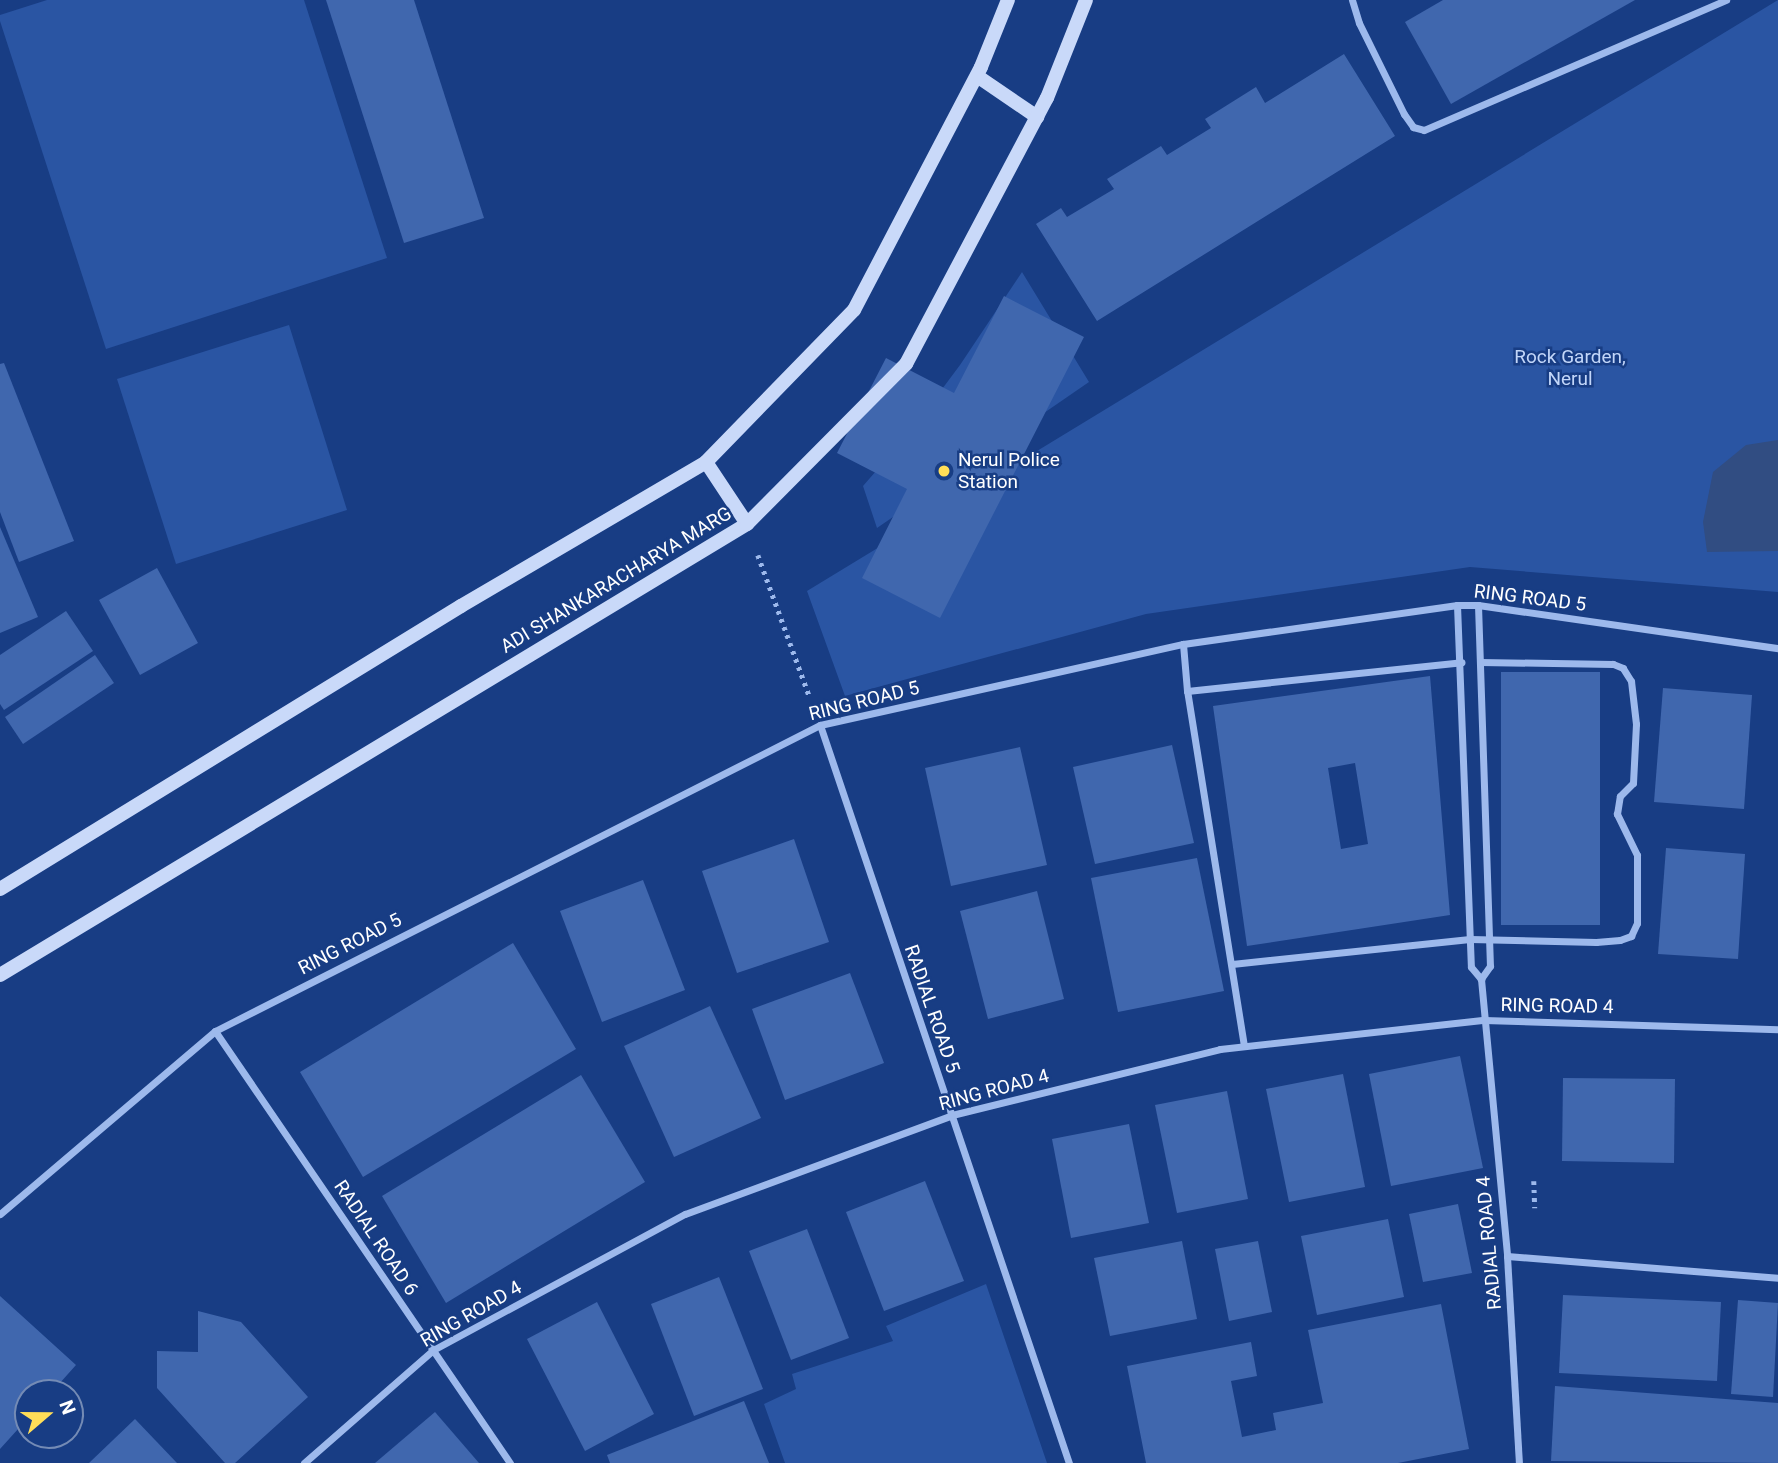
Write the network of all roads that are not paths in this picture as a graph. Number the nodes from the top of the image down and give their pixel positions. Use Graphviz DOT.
graph roads {
  1 [pos="1008,0"];
  2 [pos="1086,0"];
  3 [pos="1352,0"];
  4 [pos="1726,0"];
  5 [pos="977,76"];
  6 [pos="1037,117"];
  7 [pos="705,462"];
  8 [pos="747,524"];
  9 [pos="1457,605"];
  10 [pos="1478,605"];
  11 [pos="1183,644"];
  12 [pos="1778,648"];
  13 [pos="1461,662"];
  14 [pos="1480,662"];
  15 [pos="1187,691"];
  16 [pos="820,725"];
  17 [pos="0,889"];
  18 [pos="1469,906"];
  19 [pos="1487,906"];
  20 [pos="1470,939"];
  21 [pos="1490,939"];
  22 [pos="1232,964"];
  23 [pos="0,975"];
  24 [pos="1480,979"];
  25 [pos="1484,1020"];
  26 [pos="1778,1029"];
  27 [pos="215,1031"];
  28 [pos="1244,1046"];
  29 [pos="952,1115"];
  30 [pos="0,1214"];
  31 [pos="1507,1256"];
  32 [pos="1778,1279"];
  33 [pos="433,1350"];
  34 [pos="304,1463"];
  35 [pos="510,1463"];
  36 [pos="1069,1463"];
  37 [pos="1519,1463"];
  1 -- 5 [label="main road"];
  2 -- 6 [label="main road, ADI SHANKARACHARYA MARG"];
  3 -- 4 [label="street"];
  5 -- 6 [label="main road"];
  5 -- 7 [label="main road"];
  6 -- 8 [label="main road, ADI SHANKARACHARYA MARG"];
  7 -- 8 [label="main road"];
  7 -- 17 [label="main road"];
  8 -- 23 [label="main road, ADI SHANKARACHARYA MARG"];
  9 -- 10 [label="street, RING ROAD 5"];
  9 -- 11 [label="street, RING ROAD 5"];
  9 -- 13 [label="street"];
  10 -- 12 [label="street, RING ROAD 5"];
  10 -- 14 [label="street"];
  11 -- 15 [label="street"];
  11 -- 16 [label="street, RING ROAD 5"];
  13 -- 15 [label="street"];
  13 -- 18 [label="street"];
  14 -- 19 [label="street"];
  14 -- 21 [label="street"];
  15 -- 22 [label="street"];
  16 -- 27 [label="street, RING ROAD 5"];
  16 -- 29 [label="street, RADIAL ROAD 5"];
  18 -- 19 [label="street"];
  18 -- 20 [label="street"];
  19 -- 21 [label="street"];
  20 -- 21 [label="street"];
  20 -- 22 [label="street"];
  20 -- 24 [label="street"];
  21 -- 24 [label="street"];
  22 -- 28 [label="street"];
  24 -- 25 [label="street, RADIAL ROAD 4"];
  25 -- 26 [label="street, RING ROAD 4"];
  25 -- 28 [label="street, RING ROAD 4"];
  25 -- 31 [label="street, RADIAL ROAD 4"];
  27 -- 30 [label="street, RING ROAD 5"];
  27 -- 33 [label="street, RADIAL ROAD 6"];
  28 -- 29 [label="street, RING ROAD 4"];
  29 -- 33 [label="street, RING ROAD 4"];
  29 -- 36 [label="street, RADIAL ROAD 5"];
  31 -- 32 [label="street"];
  31 -- 37 [label="street, RADIAL ROAD 4"];
  33 -- 34 [label="street, RING ROAD 4"];
  33 -- 35 [label="street, RADIAL ROAD 6"];
}
